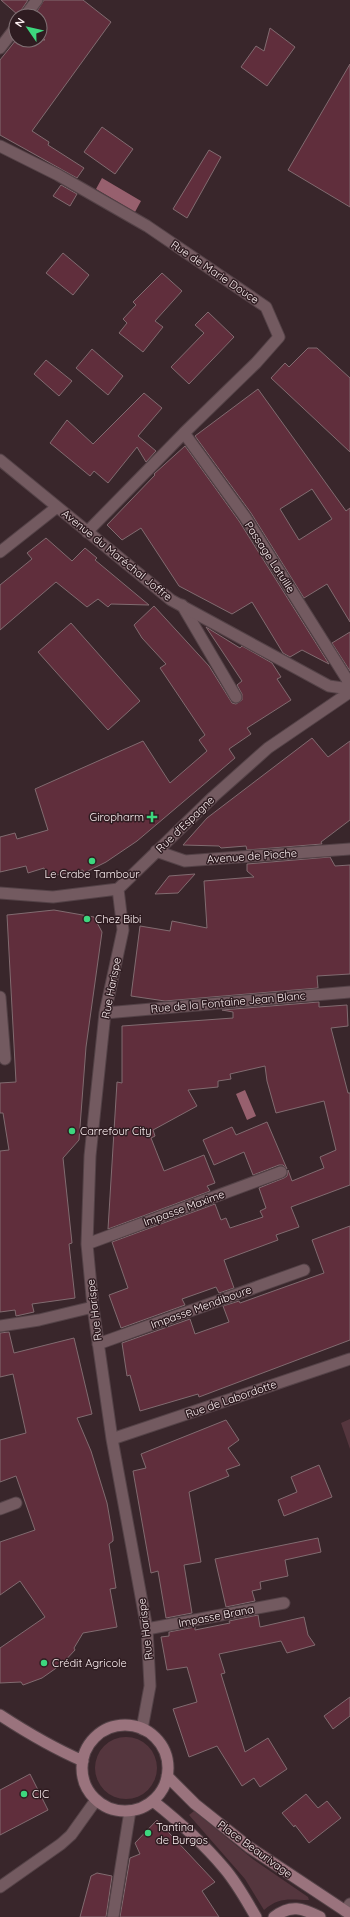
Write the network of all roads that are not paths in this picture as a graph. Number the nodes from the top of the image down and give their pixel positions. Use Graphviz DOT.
graph roads {
  1 [pos="8,38"];
  2 [pos="0,48"];
  3 [pos="0,146"];
  4 [pos="184,433"];
  5 [pos="0,460"];
  6 [pos="57,507"];
  7 [pos="88,532"];
  8 [pos="0,552"];
  9 [pos="182,605"];
  10 [pos="350,684"];
  11 [pos="350,691"];
  12 [pos="236,698"];
  13 [pos="350,849"];
  14 [pos="156,851"];
  15 [pos="118,889"];
  16 [pos="0,893"];
  17 [pos="350,992"];
  18 [pos="0,997"];
  19 [pos="105,1012"];
  20 [pos="5,1058"];
  21 [pos="282,1172"];
  22 [pos="87,1244"];
  23 [pos="304,1270"];
  24 [pos="93,1307"];
  25 [pos="0,1326"];
  26 [pos="98,1344"];
  27 [pos="350,1358"];
  28 [pos="112,1440"];
  29 [pos="16,1503"];
  30 [pos="0,1509"];
  31 [pos="284,1603"];
  32 [pos="147,1629"];
  33 [pos="0,1715"];
  34 [pos="142,1729"];
  35 [pos="82,1761"];
  36 [pos="167,1776"];
  37 [pos="96,1800"];
  38 [pos="153,1801"];
  39 [pos="130,1811"];
  40 [pos="0,1887"];
  41 [pos="348,1910"];
  42 [pos="113,1917"];
  43 [pos="256,1917"];
  44 [pos="274,1917"];
  45 [pos="320,1917"];
  1 -- 2 [label="street"];
  3 -- 4 [label="street, Rue de Marie Douce"];
  4 -- 7 [label="street, Rue de Marie Douce"];
  4 -- 10 [label="street, Passage Latuille"];
  5 -- 6 [label="street, Avenue du Maréchal Joffre"];
  6 -- 7 [label="street, Avenue du Maréchal Joffre"];
  6 -- 8 [label="street"];
  7 -- 9 [label="street, Avenue du Maréchal Joffre"];
  9 -- 11 [label="street, Avenue du Maréchal Joffre"];
  9 -- 12 [label="street"];
  11 -- 14 [label="street, Rue d'Espagne"];
  13 -- 14 [label="street, Avenue de Pioche"];
  14 -- 15 [label="street, Rue d'Espagne"];
  15 -- 16 [label="street"];
  15 -- 19 [label="street, Rue Harispe"];
  17 -- 19 [label="street, Rue de la Fontaine Jean Blanc"];
  18 -- 20 [label="street"];
  19 -- 22 [label="street, Rue Harispe"];
  21 -- 22 [label="street, Impasse Maxime"];
  22 -- 24 [label="street, Rue Harispe"];
  23 -- 26 [label="street, Impasse Mendiboure"];
  24 -- 25 [label="street"];
  24 -- 26 [label="street, Rue Harispe"];
  26 -- 28 [label="street, Rue Harispe"];
  27 -- 28 [label="street, Rue de Labordotte"];
  28 -- 32 [label="street, Rue Harispe"];
  29 -- 30 [label="street"];
  31 -- 32 [label="street, Impasse Brana"];
  32 -- 34 [label="street, Rue Harispe"];
  33 -- 35 [label="main road"];
  34 -- 35 [label="main road"];
  34 -- 36 [label="main road"];
  35 -- 37 [label="main road"];
  36 -- 38 [label="main road"];
  36 -- 41 [label="main road, Place Beaurivage"];
  37 -- 39 [label="main road"];
  37 -- 40 [label="street"];
  38 -- 39 [label="main road"];
  38 -- 43 [label="main road"];
  39 -- 42 [label="street"];
  44 -- 45 [label="main road"];
}
